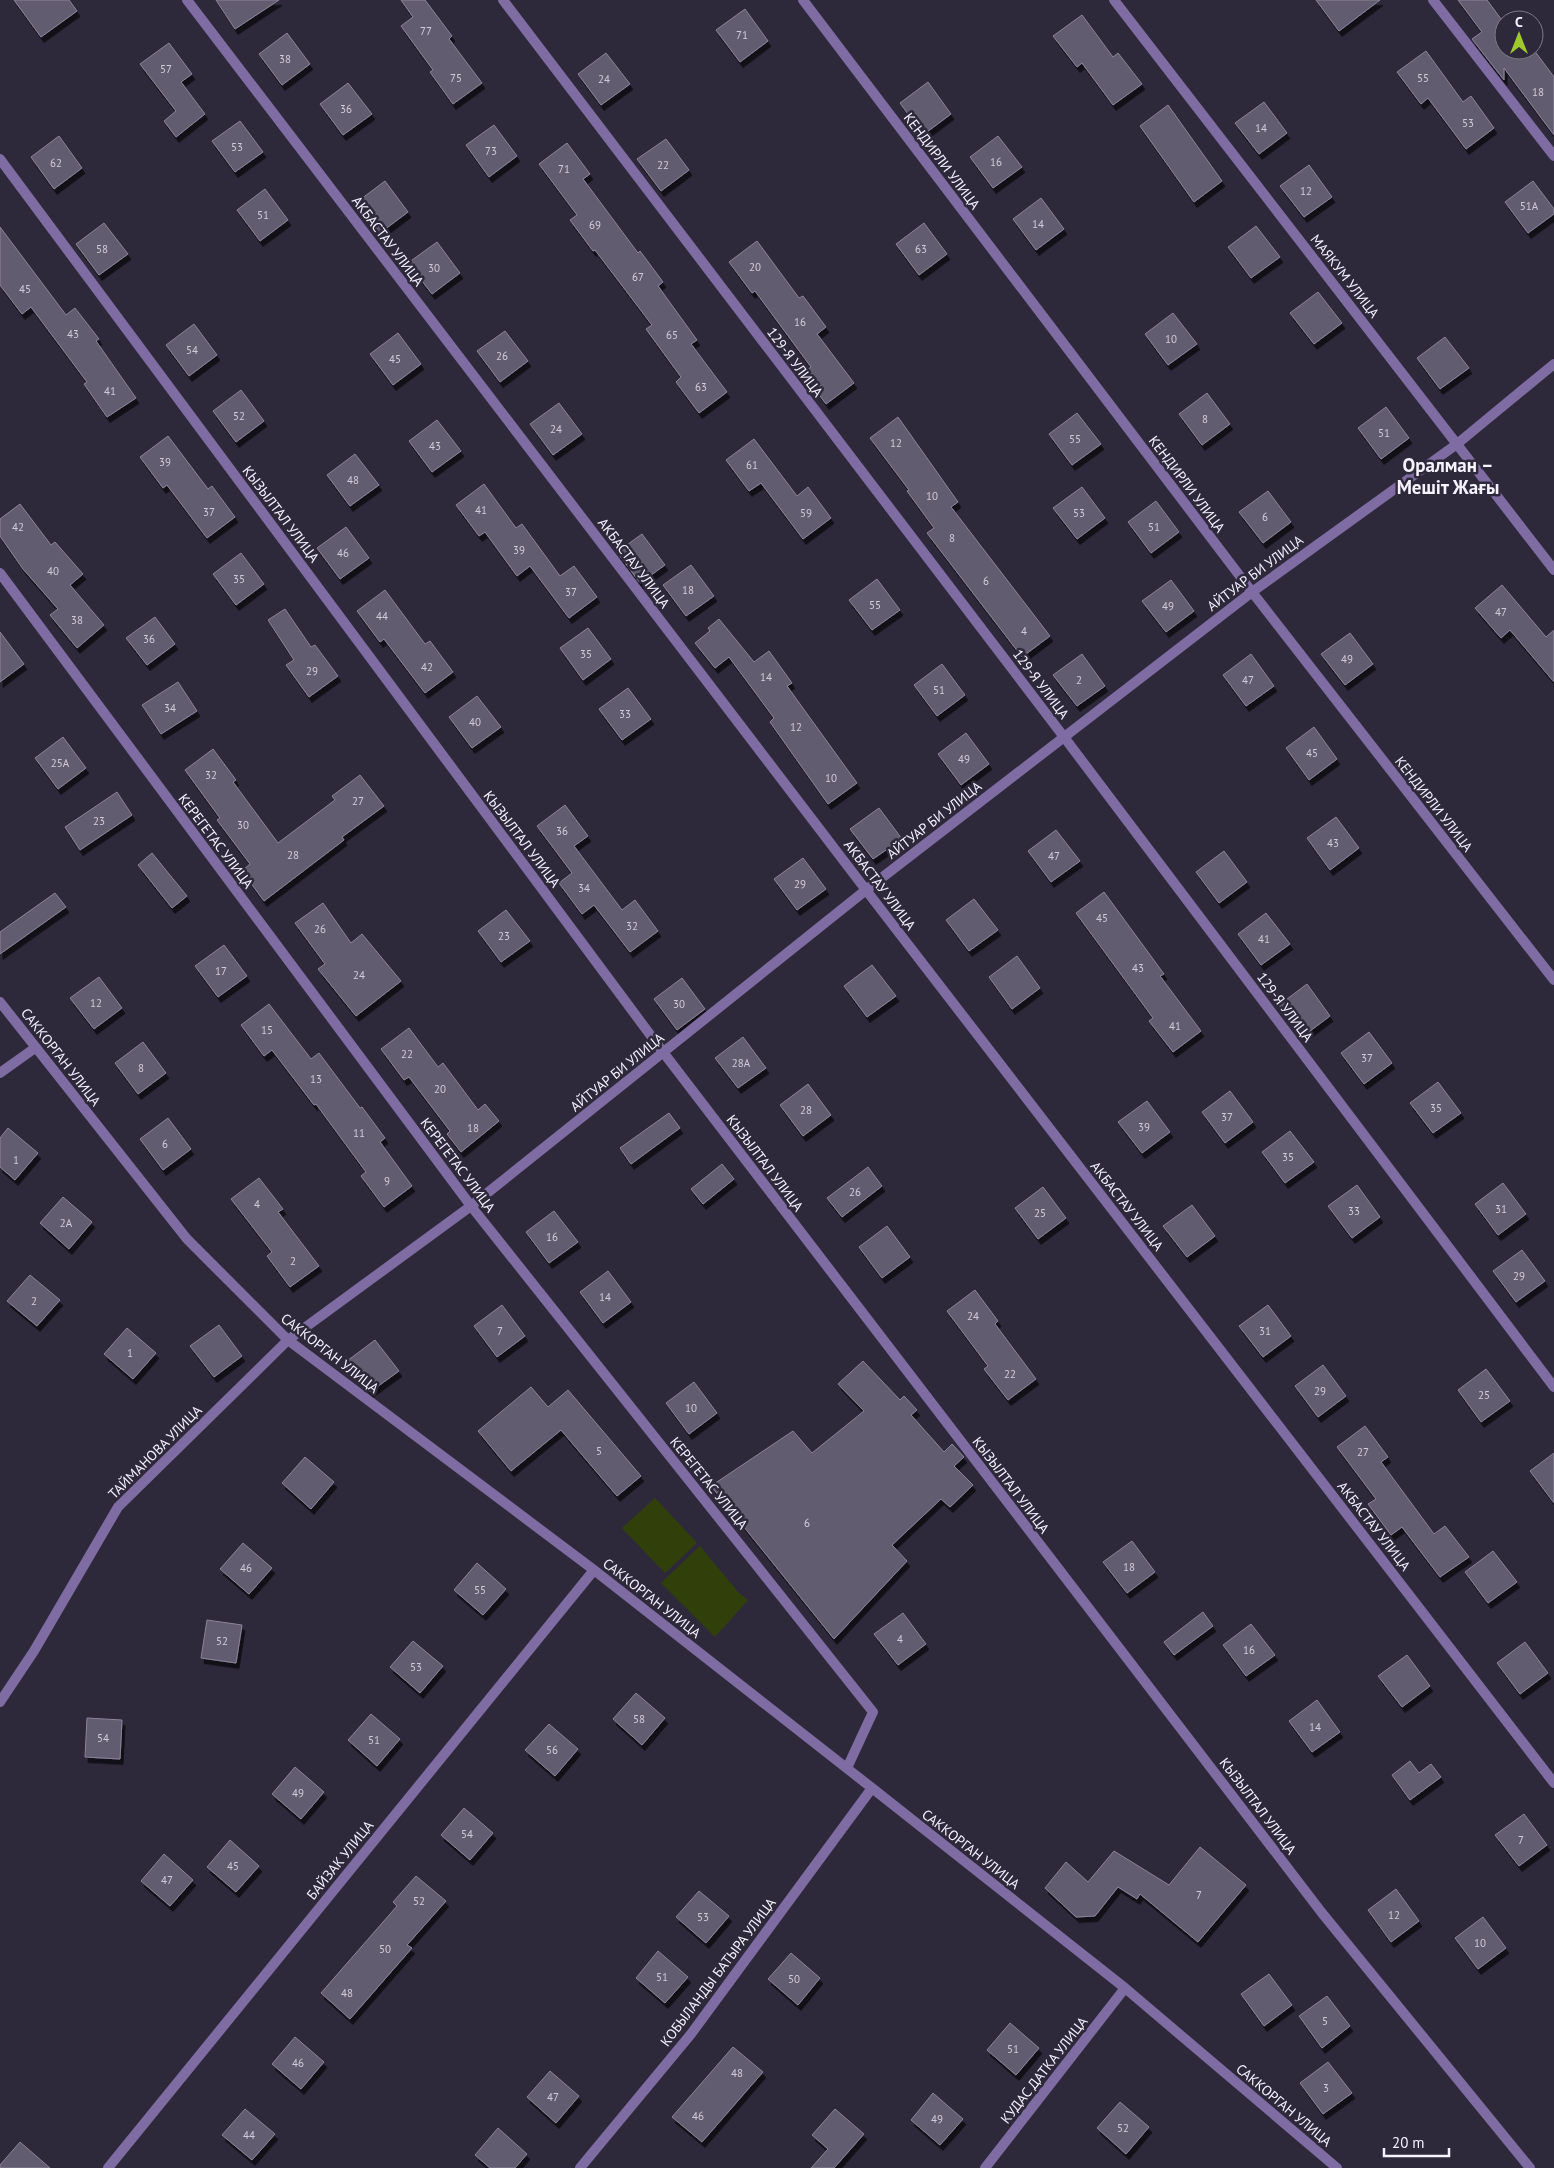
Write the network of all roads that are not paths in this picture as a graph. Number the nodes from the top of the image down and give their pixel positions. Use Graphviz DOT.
graph roads {
  1 [pos="187,0"];
  2 [pos="503,0"];
  3 [pos="803,0"];
  4 [pos="1114,0"];
  5 [pos="1433,0"];
  6 [pos="1554,156"];
  7 [pos="0,159"];
  8 [pos="1554,364"];
  9 [pos="1457,444"];
  10 [pos="1554,570"];
  11 [pos="0,573"];
  12 [pos="1252,592"];
  13 [pos="1064,737"];
  14 [pos="866,890"];
  15 [pos="1554,980"];
  16 [pos="0,1002"];
  17 [pos="35,1048"];
  18 [pos="664,1052"];
  19 [pos="0,1073"];
  20 [pos="471,1206"];
  21 [pos="288,1340"];
  22 [pos="1554,1387"];
  23 [pos="594,1570"];
  24 [pos="0,1702"];
  25 [pos="847,1768"];
  26 [pos="1554,1783"];
  27 [pos="872,1788"];
  28 [pos="1125,1988"];
  29 [pos="108,2168"];
  30 [pos="580,2168"];
  31 [pos="985,2168"];
  32 [pos="1337,2168"];
  33 [pos="1530,2168"];
  1 -- 14 [label="street, АКБАСТАУ УЛИЦА"];
  2 -- 13 [label="street, 129-Я УЛИЦА"];
  3 -- 12 [label="street, КЕНДИРЛИ УЛИЦА"];
  4 -- 9 [label="street, МАЯКУМ УЛИЦА"];
  5 -- 6 [label="street"];
  7 -- 18 [label="street, КЫЗЫЛТАЛ УЛИЦА"];
  8 -- 9 [label="street, АЙТУАР БИ УЛИЦА"];
  9 -- 10 [label="street, МАЯКУМ УЛИЦА"];
  9 -- 12 [label="street, АЙТУАР БИ УЛИЦА"];
  11 -- 20 [label="street, КЕРЕГЕТАС УЛИЦА"];
  12 -- 13 [label="street, АЙТУАР БИ УЛИЦА"];
  12 -- 15 [label="street, КЕНДИРЛИ УЛИЦА"];
  13 -- 14 [label="street, АЙТУАР БИ УЛИЦА"];
  13 -- 22 [label="street, 129-Я УЛИЦА"];
  14 -- 18 [label="street, АЙТУАР БИ УЛИЦА"];
  14 -- 26 [label="street, АКБАСТАУ УЛИЦА"];
  16 -- 17 [label="street, САККОРГАН УЛИЦА"];
  17 -- 19 [label="street"];
  17 -- 21 [label="street, САККОРГАН УЛИЦА"];
  18 -- 20 [label="street, АЙТУАР БИ УЛИЦА"];
  18 -- 33 [label="street, КЫЗЫЛТАЛ УЛИЦА"];
  20 -- 21 [label="street, АЙТУАР БИ УЛИЦА"];
  20 -- 25 [label="street, КЕРЕГЕТАС УЛИЦА"];
  21 -- 23 [label="street, САККОРГАН УЛИЦА"];
  21 -- 24 [label="street, ТАЙМАНОВА УЛИЦА"];
  23 -- 25 [label="street, САККОРГАН УЛИЦА"];
  23 -- 29 [label="street, БАЙЗАК УЛИЦА"];
  25 -- 27 [label="street, САККОРГАН УЛИЦА"];
  27 -- 28 [label="street, САККОРГАН УЛИЦА"];
  27 -- 30 [label="street, КОБЫЛАНДЫ БАТЫРА УЛИЦА"];
  28 -- 31 [label="street, КУДАС ДАТКА УЛИЦА"];
  28 -- 32 [label="street, САККОРГАН УЛИЦА"];
}
